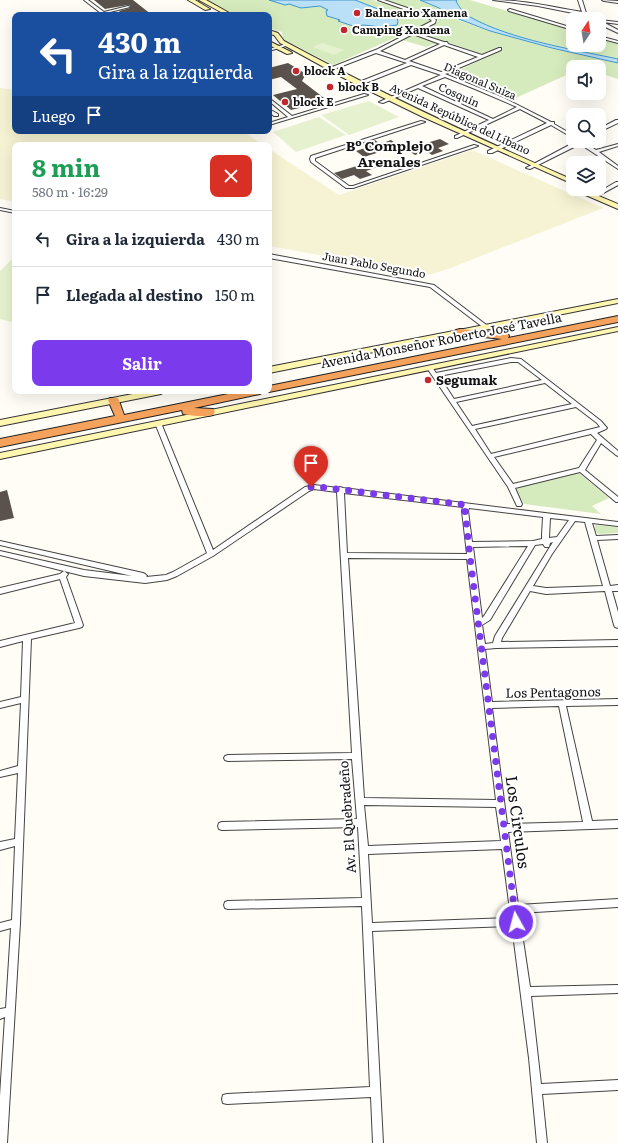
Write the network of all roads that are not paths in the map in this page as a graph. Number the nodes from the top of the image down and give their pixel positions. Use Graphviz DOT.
graph roads {
  1 [pos="86,0"];
  2 [pos="191,0"];
  3 [pos="380,0"];
  4 [pos="495,0"];
  5 [pos="580,0"];
  6 [pos="604,0"];
  7 [pos="513,1"];
  8 [pos="618,2"];
  9 [pos="202,3"];
  10 [pos="128,7"];
  11 [pos="510,10"];
  12 [pos="102,12"];
  13 [pos="112,12"];
  14 [pos="214,12"];
  15 [pos="224,12"];
  16 [pos="574,12"];
  17 [pos="583,12"];
  18 [pos="606,22"];
  19 [pos="618,23"];
  20 [pos="606,26"];
  21 [pos="566,27"];
  22 [pos="618,32"];
  23 [pos="272,33"];
  24 [pos="412,33"];
  25 [pos="277,37"];
  26 [pos="606,39"];
  27 [pos="272,41"];
  28 [pos="618,42"];
  29 [pos="446,43"];
  30 [pos="272,44"];
  31 [pos="287,45"];
  32 [pos="278,48"];
  33 [pos="272,49"];
  34 [pos="500,49"];
  35 [pos="375,50"];
  36 [pos="482,57"];
  37 [pos="406,61"];
  38 [pos="412,63"];
  39 [pos="331,73"];
  40 [pos="443,74"];
  41 [pos="344,84"];
  42 [pos="359,84"];
  43 [pos="418,86"];
  44 [pos="351,87"];
  45 [pos="366,95"];
  46 [pos="389,98"];
  47 [pos="272,101"];
  48 [pos="381,102"];
  49 [pos="519,108"];
  50 [pos="272,112"];
  51 [pos="276,115"];
  52 [pos="291,116"];
  53 [pos="492,120"];
  54 [pos="618,121"];
  55 [pos="423,122"];
  56 [pos="272,123"];
  57 [pos="552,123"];
  58 [pos="606,127"];
  59 [pos="566,132"];
  60 [pos="460,135"];
  61 [pos="476,146"];
  62 [pos="618,146"];
  63 [pos="567,148"];
  64 [pos="590,148"];
  65 [pos="497,149"];
  66 [pos="490,152"];
  67 [pos="595,152"];
  68 [pos="531,167"];
  69 [pos="618,168"];
  70 [pos="566,180"];
  71 [pos="618,183"];
  72 [pos="566,184"];
  73 [pos="606,190"];
  74 [pos="598,196"];
  75 [pos="600,196"];
  76 [pos="618,201"];
  77 [pos="618,207"];
  78 [pos="0,209"];
  79 [pos="12,211"];
  80 [pos="272,257"];
  81 [pos="618,301"];
  82 [pos="618,313"];
  83 [pos="618,318"];
  84 [pos="618,329"];
  85 [pos="460,332"];
  86 [pos="481,334"];
  87 [pos="430,368"];
  88 [pos="272,369"];
  89 [pos="436,375"];
  90 [pos="547,381"];
  91 [pos="272,382"];
  92 [pos="272,388"];
  93 [pos="145,394"];
  94 [pos="216,394"];
  95 [pos="245,394"];
  96 [pos="114,400"];
  97 [pos="453,401"];
  98 [pos="577,405"];
  99 [pos="171,409"];
  100 [pos="209,412"];
  101 [pos="119,414"];
  102 [pos="0,423"];
  103 [pos="158,423"];
  104 [pos="471,428"];
  105 [pos="592,432"];
  106 [pos="0,437"];
  107 [pos="600,440"];
  108 [pos="0,443"];
  109 [pos="618,454"];
  110 [pos="0,456"];
  111 [pos="490,456"];
  112 [pos="581,470"];
  113 [pos="511,487"];
  114 [pos="340,489"];
  115 [pos="618,500"];
  116 [pos="519,504"];
  117 [pos="467,505"];
  118 [pos="547,516"];
  119 [pos="573,519"];
  120 [pos="588,520"];
  121 [pos="618,524"];
  122 [pos="618,537"];
  123 [pos="594,538"];
  124 [pos="558,539"];
  125 [pos="546,541"];
  126 [pos="0,543"];
  127 [pos="533,543"];
  128 [pos="469,545"];
  129 [pos="550,552"];
  130 [pos="0,553"];
  131 [pos="211,554"];
  132 [pos="344,555"];
  133 [pos="470,557"];
  134 [pos="73,560"];
  135 [pos="68,569"];
  136 [pos="62,576"];
  137 [pos="157,578"];
  138 [pos="530,588"];
  139 [pos="608,588"];
  140 [pos="618,588"];
  141 [pos="0,590"];
  142 [pos="478,625"];
  143 [pos="618,625"];
  144 [pos="27,638"];
  145 [pos="618,643"];
  146 [pos="0,644"];
  147 [pos="496,645"];
  148 [pos="481,647"];
  149 [pos="25,699"];
  150 [pos="618,702"];
  151 [pos="562,704"];
  152 [pos="0,705"];
  153 [pos="489,705"];
  154 [pos="356,756"];
  155 [pos="228,758"];
  156 [pos="22,768"];
  157 [pos="0,774"];
  158 [pos="359,801"];
  159 [pos="500,804"];
  160 [pos="360,823"];
  161 [pos="588,824"];
  162 [pos="618,824"];
  163 [pos="222,826"];
  164 [pos="504,828"];
  165 [pos="18,842"];
  166 [pos="506,845"];
  167 [pos="0,846"];
  168 [pos="364,850"];
  169 [pos="366,902"];
  170 [pos="618,903"];
  171 [pos="228,905"];
  172 [pos="515,909"];
  173 [pos="516,922"];
  174 [pos="16,923"];
  175 [pos="0,927"];
  176 [pos="368,927"];
  177 [pos="618,989"];
  178 [pos="526,992"];
  179 [pos="5,1013"];
  180 [pos="618,1085"];
  181 [pos="538,1089"];
  182 [pos="375,1092"];
  183 [pos="227,1099"];
  184 [pos="2,1115"];
  185 [pos="2,1143"];
  186 [pos="378,1143"];
  187 [pos="542,1143"];
  1 -- 12 [label="street"];
  2 -- 9 [label="street"];
  3 -- 24 [label="street"];
  4 -- 7 [label="street"];
  5 -- 17 [label="street"];
  6 -- 8 [label="street"];
  7 -- 16 [label="street"];
  9 -- 14 [label="street"];
  9 -- 15 [label="street"];
  10 -- 13 [label="street"];
  11 -- 21 [label="street"];
  18 -- 19 [label="street"];
  20 -- 22 [label="street"];
  23 -- 25 [label="street, Avenida República del Líbano"];
  24 -- 29 [label="street"];
  24 -- 35 [label="street"];
  25 -- 27 [label="street"];
  25 -- 31 [label="street, Avenida República del Líbano"];
  26 -- 28 [label="street"];
  29 -- 36 [label="street"];
  29 -- 37 [label="street"];
  30 -- 32 [label="street, Avenida República del Líbano"];
  31 -- 32 [label="street"];
  31 -- 39 [label="street, Avenida República del Líbano"];
  32 -- 33 [label="street"];
  32 -- 39 [label="street, Avenida República del Líbano"];
  34 -- 36 [label="street"];
  35 -- 37 [label="street, Diagonal Suiza"];
  35 -- 39 [label="street"];
  36 -- 40 [label="street"];
  37 -- 38 [label="street, Diagonal Suiza"];
  38 -- 40 [label="street, Diagonal Suiza"];
  38 -- 42 [label="street"];
  39 -- 42 [label="street, Avenida República del Líbano"];
  40 -- 43 [label="street"];
  40 -- 49 [label="street, Diagonal Suiza"];
  41 -- 44 [label="street, Avenida República del Líbano"];
  42 -- 44 [label="street"];
  42 -- 46 [label="street, Avenida República del Líbano"];
  43 -- 46 [label="street"];
  43 -- 53 [label="street, Cosquín"];
  44 -- 45 [label="street, Avenida República del Líbano"];
  45 -- 48 [label="street, Avenida República del Líbano"];
  45 -- 52 [label="street"];
  46 -- 48 [label="street"];
  46 -- 60 [label="street, Avenida República del Líbano"];
  47 -- 52 [label="street"];
  48 -- 55 [label="street, Avenida República del Líbano"];
  49 -- 53 [label="street"];
  49 -- 57 [label="street, Diagonal Suiza"];
  50 -- 51 [label="street"];
  52 -- 56 [label="street"];
  53 -- 60 [label="street"];
  54 -- 58 [label="street"];
  55 -- 60 [label="street, Avenida República del Líbano"];
  55 -- 61 [label="street"];
  57 -- 59 [label="street, Diagonal Suiza"];
  57 -- 65 [label="street"];
  60 -- 61 [label="street, Avenida República del Líbano"];
  60 -- 65 [label="street, Avenida República del Líbano"];
  61 -- 66 [label="street, Avenida República del Líbano"];
  62 -- 67 [label="street"];
  63 -- 68 [label="street"];
  64 -- 67 [label="street"];
  65 -- 66 [label="street"];
  65 -- 68 [label="street, Avenida República del Líbano"];
  66 -- 68 [label="street, Avenida República del Líbano"];
  67 -- 69 [label="street"];
  68 -- 70 [label="street, Avenida República del Líbano"];
  68 -- 72 [label="street, Avenida República del Líbano"];
  71 -- 73 [label="street"];
  74 -- 77 [label="street"];
  75 -- 76 [label="street"];
  78 -- 79 [label="street"];
  80 -- 86 [label="street, Juan Pablo Segundo"];
  81 -- 86 [label="street"];
  82 -- 86 [label="highway, Avenida Monseñor Roberto José Tavella"];
  83 -- 92 [label="highway, Avenida Monseñor Roberto José Tavella"];
  84 -- 87 [label="street"];
  85 -- 86 [label="highway"];
  85 -- 88 [label="street"];
  86 -- 91 [label="highway, Avenida Monseñor Roberto José Tavella"];
  87 -- 89 [label="street"];
  87 -- 100 [label="street"];
  89 -- 90 [label="street"];
  89 -- 97 [label="street"];
  90 -- 97 [label="street"];
  90 -- 98 [label="street"];
  93 -- 96 [label="street"];
  94 -- 101 [label="highway"];
  95 -- 99 [label="highway"];
  96 -- 101 [label="highway"];
  96 -- 102 [label="street"];
  97 -- 104 [label="street"];
  98 -- 104 [label="street"];
  98 -- 105 [label="street"];
  99 -- 100 [label="highway"];
  99 -- 108 [label="highway"];
  100 -- 103 [label="street"];
  101 -- 106 [label="highway"];
  103 -- 110 [label="street"];
  103 -- 131 [label="street"];
  104 -- 111 [label="street"];
  105 -- 107 [label="street"];
  105 -- 111 [label="street"];
  107 -- 109 [label="street"];
  107 -- 112 [label="street"];
  111 -- 113 [label="street"];
  112 -- 113 [label="street"];
  112 -- 115 [label="street"];
  113 -- 116 [label="street"];
  114 -- 117 [label="street"];
  114 -- 131 [label="street"];
  114 -- 132 [label="street, Av. El Quebradeño"];
  117 -- 118 [label="street"];
  117 -- 128 [label="street, Los Circulos"];
  118 -- 119 [label="street"];
  118 -- 125 [label="street"];
  119 -- 120 [label="street"];
  119 -- 124 [label="street"];
  120 -- 121 [label="street"];
  120 -- 123 [label="street"];
  122 -- 123 [label="street"];
  123 -- 139 [label="street"];
  124 -- 125 [label="street"];
  124 -- 129 [label="street"];
  125 -- 127 [label="street"];
  125 -- 129 [label="street"];
  126 -- 134 [label="street"];
  127 -- 128 [label="street"];
  127 -- 142 [label="street"];
  128 -- 133 [label="street, Los Circulos"];
  129 -- 138 [label="street"];
  130 -- 135 [label="street"];
  131 -- 137 [label="street"];
  132 -- 133 [label="street"];
  132 -- 154 [label="street, Av. El Quebradeño"];
  133 -- 142 [label="street, Los Circulos"];
  134 -- 135 [label="street"];
  134 -- 137 [label="street"];
  135 -- 136 [label="street"];
  135 -- 137 [label="street"];
  136 -- 141 [label="street"];
  136 -- 144 [label="street"];
  138 -- 139 [label="street"];
  138 -- 147 [label="street"];
  139 -- 140 [label="street"];
  139 -- 143 [label="street"];
  142 -- 148 [label="street, Los Circulos"];
  144 -- 146 [label="street"];
  144 -- 149 [label="street"];
  145 -- 147 [label="street"];
  147 -- 148 [label="street"];
  148 -- 153 [label="street, Los Circulos"];
  149 -- 152 [label="street"];
  149 -- 156 [label="street"];
  150 -- 151 [label="street, Los Pentagonos"];
  151 -- 153 [label="street, Los Pentagonos"];
  151 -- 161 [label="street"];
  153 -- 159 [label="street, Los Circulos"];
  154 -- 155 [label="street"];
  154 -- 158 [label="street, Av. El Quebradeño"];
  156 -- 157 [label="street"];
  156 -- 165 [label="street"];
  158 -- 159 [label="street"];
  158 -- 160 [label="street, Av. El Quebradeño"];
  159 -- 164 [label="street, Los Circulos"];
  160 -- 163 [label="street"];
  160 -- 168 [label="street, Av. El Quebradeño"];
  161 -- 162 [label="street"];
  161 -- 164 [label="street"];
  164 -- 166 [label="street, Los Circulos"];
  165 -- 167 [label="street"];
  165 -- 174 [label="street"];
  166 -- 168 [label="street"];
  166 -- 172 [label="street, Los Circulos"];
  168 -- 169 [label="street, Av. El Quebradeño"];
  169 -- 171 [label="street"];
  169 -- 176 [label="street, Av. El Quebradeño"];
  170 -- 172 [label="street"];
  172 -- 173 [label="street, Los Circulos"];
  173 -- 176 [label="street"];
  173 -- 178 [label="street, Los Circulos"];
  174 -- 175 [label="street"];
  174 -- 179 [label="street"];
  176 -- 182 [label="street, Av. El Quebradeño"];
  177 -- 178 [label="street"];
  178 -- 181 [label="street, Los Circulos"];
  179 -- 184 [label="street"];
  180 -- 181 [label="street"];
  181 -- 187 [label="street, Los Circulos"];
  182 -- 183 [label="street"];
  182 -- 186 [label="street, Av. El Quebradeño"];
  184 -- 185 [label="street"];
}
